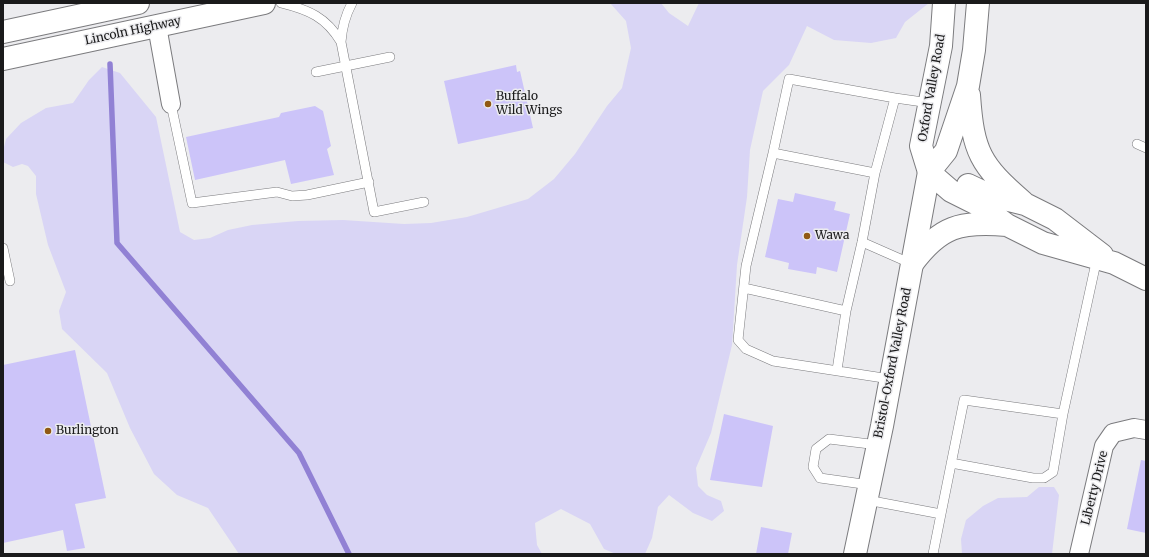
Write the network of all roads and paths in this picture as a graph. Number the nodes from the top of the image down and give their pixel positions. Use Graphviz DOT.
graph roads {
  1 [pos="138,3"];
  2 [pos="264,3"];
  3 [pos="281,3"];
  4 [pos="352,3"];
  5 [pos="944,3"];
  6 [pos="978,3"];
  7 [pos="99,11"];
  8 [pos="3,19"];
  9 [pos="157,26"];
  10 [pos="3,32"];
  11 [pos="341,42"];
  12 [pos="390,57"];
  13 [pos="6,61"];
  14 [pos="346,66"];
  15 [pos="316,72"];
  16 [pos="968,86"];
  17 [pos="895,98"];
  18 [pos="930,103"];
  19 [pos="171,104"];
  20 [pos="1137,144"];
  21 [pos="1146,148"];
  22 [pos="773,153"];
  23 [pos="875,172"];
  24 [pos="929,172"];
  25 [pos="369,182"];
  26 [pos="424,202"];
  27 [pos="1025,204"];
  28 [pos="1007,225"];
  29 [pos="862,242"];
  30 [pos="3,248"];
  31 [pos="1106,261"];
  32 [pos="912,264"];
  33 [pos="1146,279"];
  34 [pos="10,281"];
  35 [pos="744,288"];
  36 [pos="846,311"];
  37 [pos="837,370"];
  38 [pos="891,380"];
  39 [pos="1063,414"];
  40 [pos="1146,430"];
  41 [pos="878,445"];
  42 [pos="951,463"];
  43 [pos="868,493"];
  44 [pos="941,514"];
  45 [pos="855,554"];
  46 [pos="933,554"];
  47 [pos="1079,554"];
  1 -- 7 [label="main road"];
  2 -- 9 [label="main road, Lincoln Highway"];
  3 -- 11 [label="lane"];
  4 -- 11 [label="lane"];
  5 -- 18 [label="main road, Oxford Valley Road"];
  6 -- 16 [label="main road, Oxford Valley Road"];
  7 -- 8 [label="main road"];
  7 -- 10 [label="main road"];
  9 -- 13 [label="main road, Lincoln Highway"];
  9 -- 19 [label="street"];
  11 -- 14 [label="lane"];
  12 -- 14 [label="lane"];
  14 -- 15 [label="lane"];
  14 -- 25 [label="lane"];
  16 -- 24 [label="main road, Oxford Valley Road"];
  16 -- 27 [label="main road"];
  17 -- 18 [label="lane"];
  17 -- 22 [label="lane"];
  17 -- 23 [label="lane"];
  18 -- 24 [label="main road, Oxford Valley Road"];
  19 -- 25 [label="lane"];
  20 -- 21 [label="lane"];
  22 -- 23 [label="lane"];
  22 -- 35 [label="lane"];
  23 -- 29 [label="lane"];
  24 -- 27 [label="main road"];
  24 -- 28 [label="main road"];
  24 -- 32 [label="main road, Bristol-Oxford Valley Road"];
  25 -- 26 [label="lane"];
  27 -- 31 [label="main road"];
  28 -- 31 [label="main road"];
  28 -- 32 [label="main road"];
  29 -- 32 [label="lane"];
  29 -- 36 [label="lane"];
  30 -- 34 [label="lane"];
  31 -- 33 [label="main road"];
  31 -- 39 [label="lane"];
  32 -- 38 [label="main road, Bristol-Oxford Valley Road"];
  35 -- 36 [label="lane"];
  35 -- 37 [label="lane"];
  36 -- 37 [label="lane"];
  37 -- 38 [label="lane"];
  38 -- 41 [label="main road, Bristol-Oxford Valley Road"];
  39 -- 42 [label="lane"];
  39 -- 42 [label="lane"];
  40 -- 47 [label="street, Liberty Drive"];
  41 -- 43 [label="main road, Bristol-Oxford Valley Road"];
  41 -- 43 [label="lane"];
  42 -- 44 [label="lane"];
  43 -- 44 [label="lane"];
  43 -- 45 [label="main road, Bristol-Oxford Valley Road"];
  44 -- 46 [label="lane"];
}
